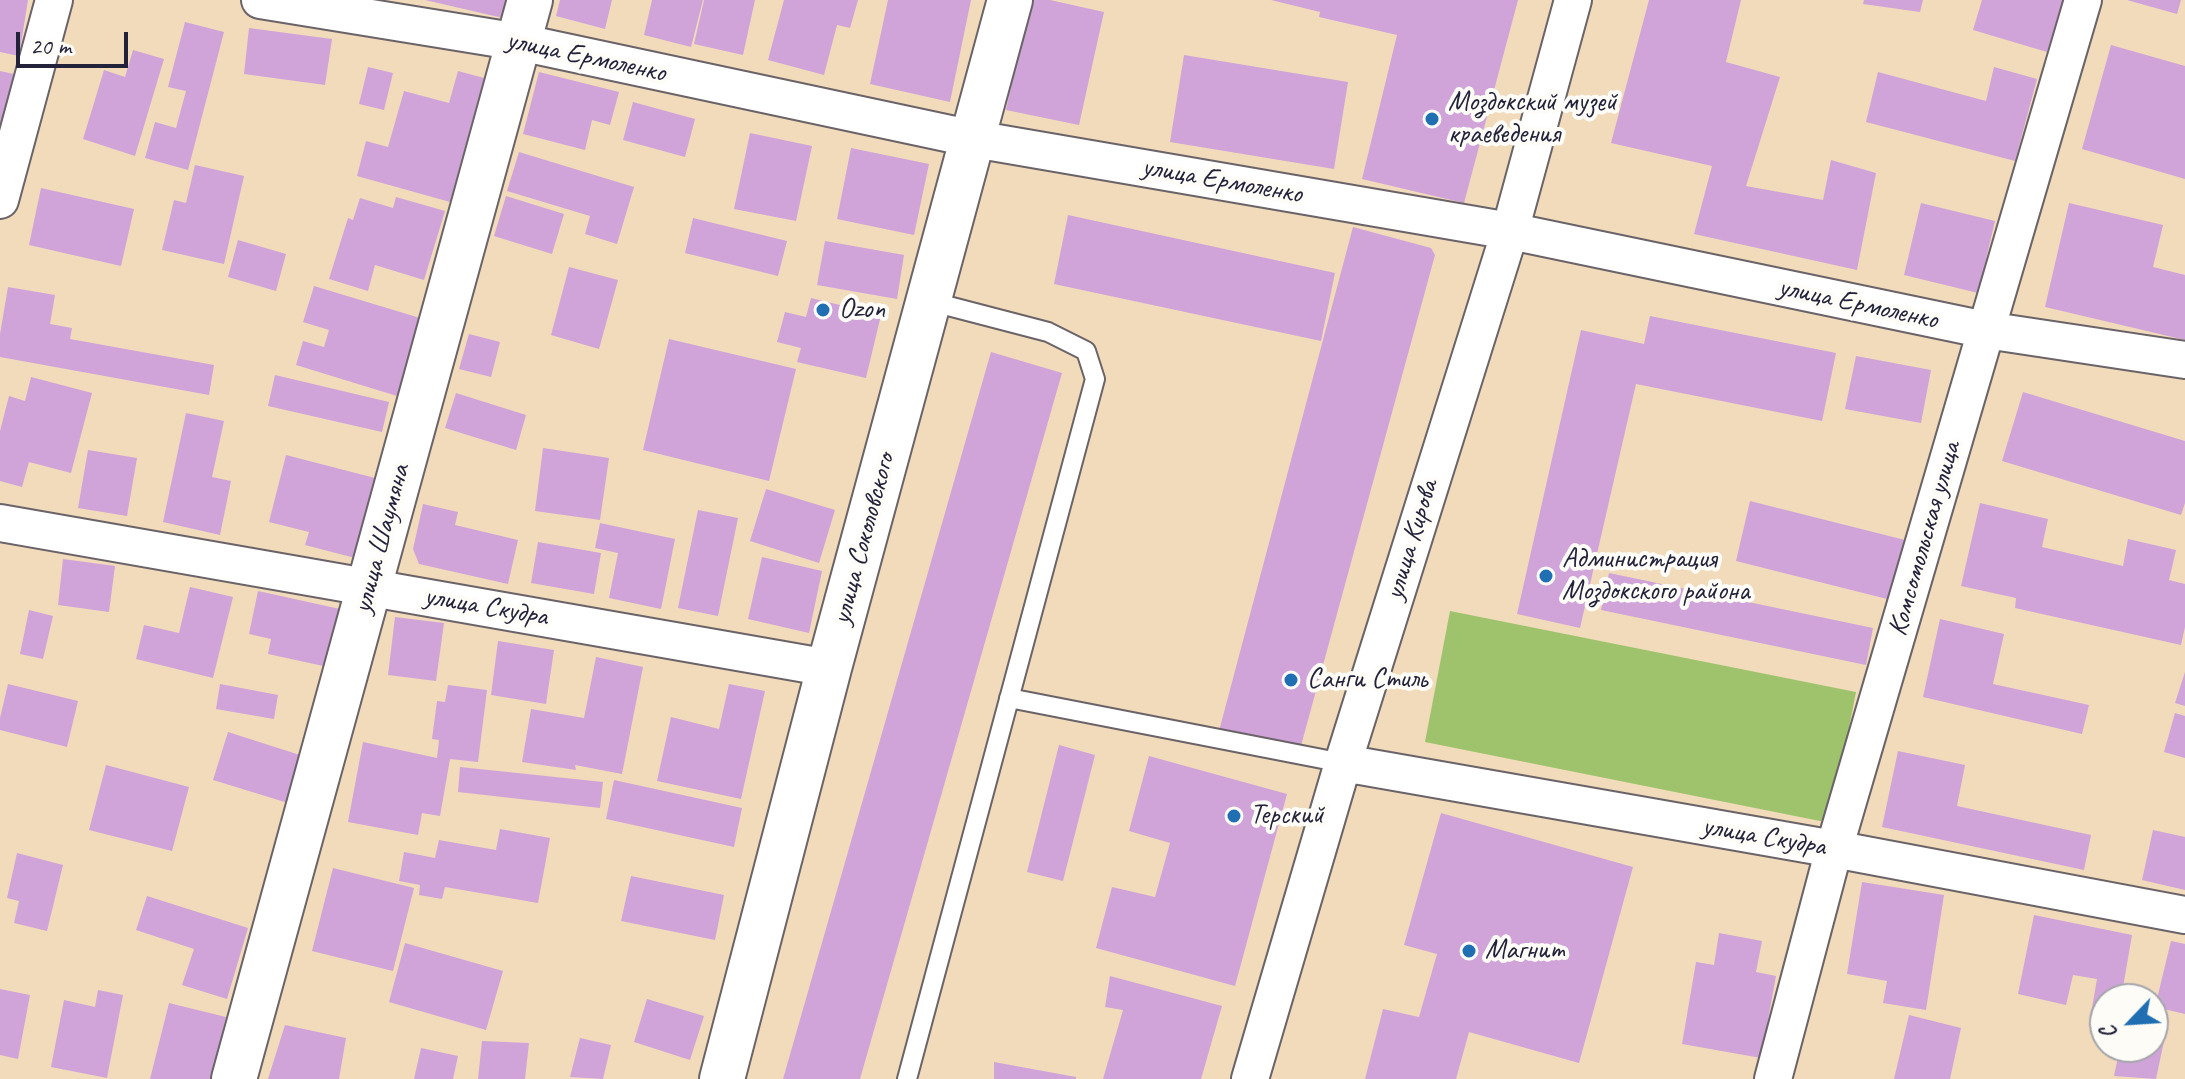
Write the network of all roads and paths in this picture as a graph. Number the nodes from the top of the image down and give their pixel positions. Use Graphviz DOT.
graph roads {
  1 [pos="54,0"];
  2 [pos="260,0"];
  3 [pos="530,0"];
  4 [pos="1010,0"];
  5 [pos="1573,0"];
  6 [pos="2083,0"];
  7 [pos="519,42"];
  8 [pos="974,139"];
  9 [pos="0,200"];
  10 [pos="1510,231"];
  11 [pos="929,301"];
  12 [pos="1986,330"];
  13 [pos="2185,360"];
  14 [pos="0,523"];
  15 [pos="369,587"];
  16 [pos="829,668"];
  17 [pos="1009,698"];
  18 [pos="1343,763"];
  19 [pos="1834,849"];
  20 [pos="2185,915"];
  21 [pos="234,1079"];
  22 [pos="722,1079"];
  23 [pos="907,1079"];
  24 [pos="1250,1079"];
  25 [pos="1773,1079"];
  1 -- 9 [label="street"];
  2 -- 7 [label="street, улица Ермоленко"];
  3 -- 7 [label="street, улица Шаумяна"];
  4 -- 8 [label="street, улица Соколовского"];
  5 -- 10 [label="street, улица Кирова"];
  6 -- 12 [label="street, Комсомольская улица"];
  7 -- 8 [label="street, улица Ермоленко"];
  7 -- 15 [label="street, улица Шаумяна"];
  8 -- 10 [label="street, улица Ермоленко"];
  8 -- 11 [label="street, улица Соколовского"];
  10 -- 12 [label="street, улица Ермоленко"];
  10 -- 18 [label="street, улица Кирова"];
  11 -- 16 [label="street, улица Соколовского"];
  11 -- 17 [label="lane"];
  12 -- 13 [label="street, улица Ермоленко"];
  12 -- 19 [label="street, Комсомольская улица"];
  14 -- 15 [label="street, улица Скудра"];
  15 -- 16 [label="street, улица Скудра"];
  15 -- 21 [label="street, улица Шаумяна"];
  16 -- 22 [label="street, улица Соколовского"];
  17 -- 18 [label="lane"];
  17 -- 23 [label="lane"];
  18 -- 19 [label="street, улица Скудра"];
  18 -- 24 [label="street, улица Кирова"];
  19 -- 20 [label="street, улица Скудра"];
  19 -- 25 [label="street, Комсомольская улица"];
}
